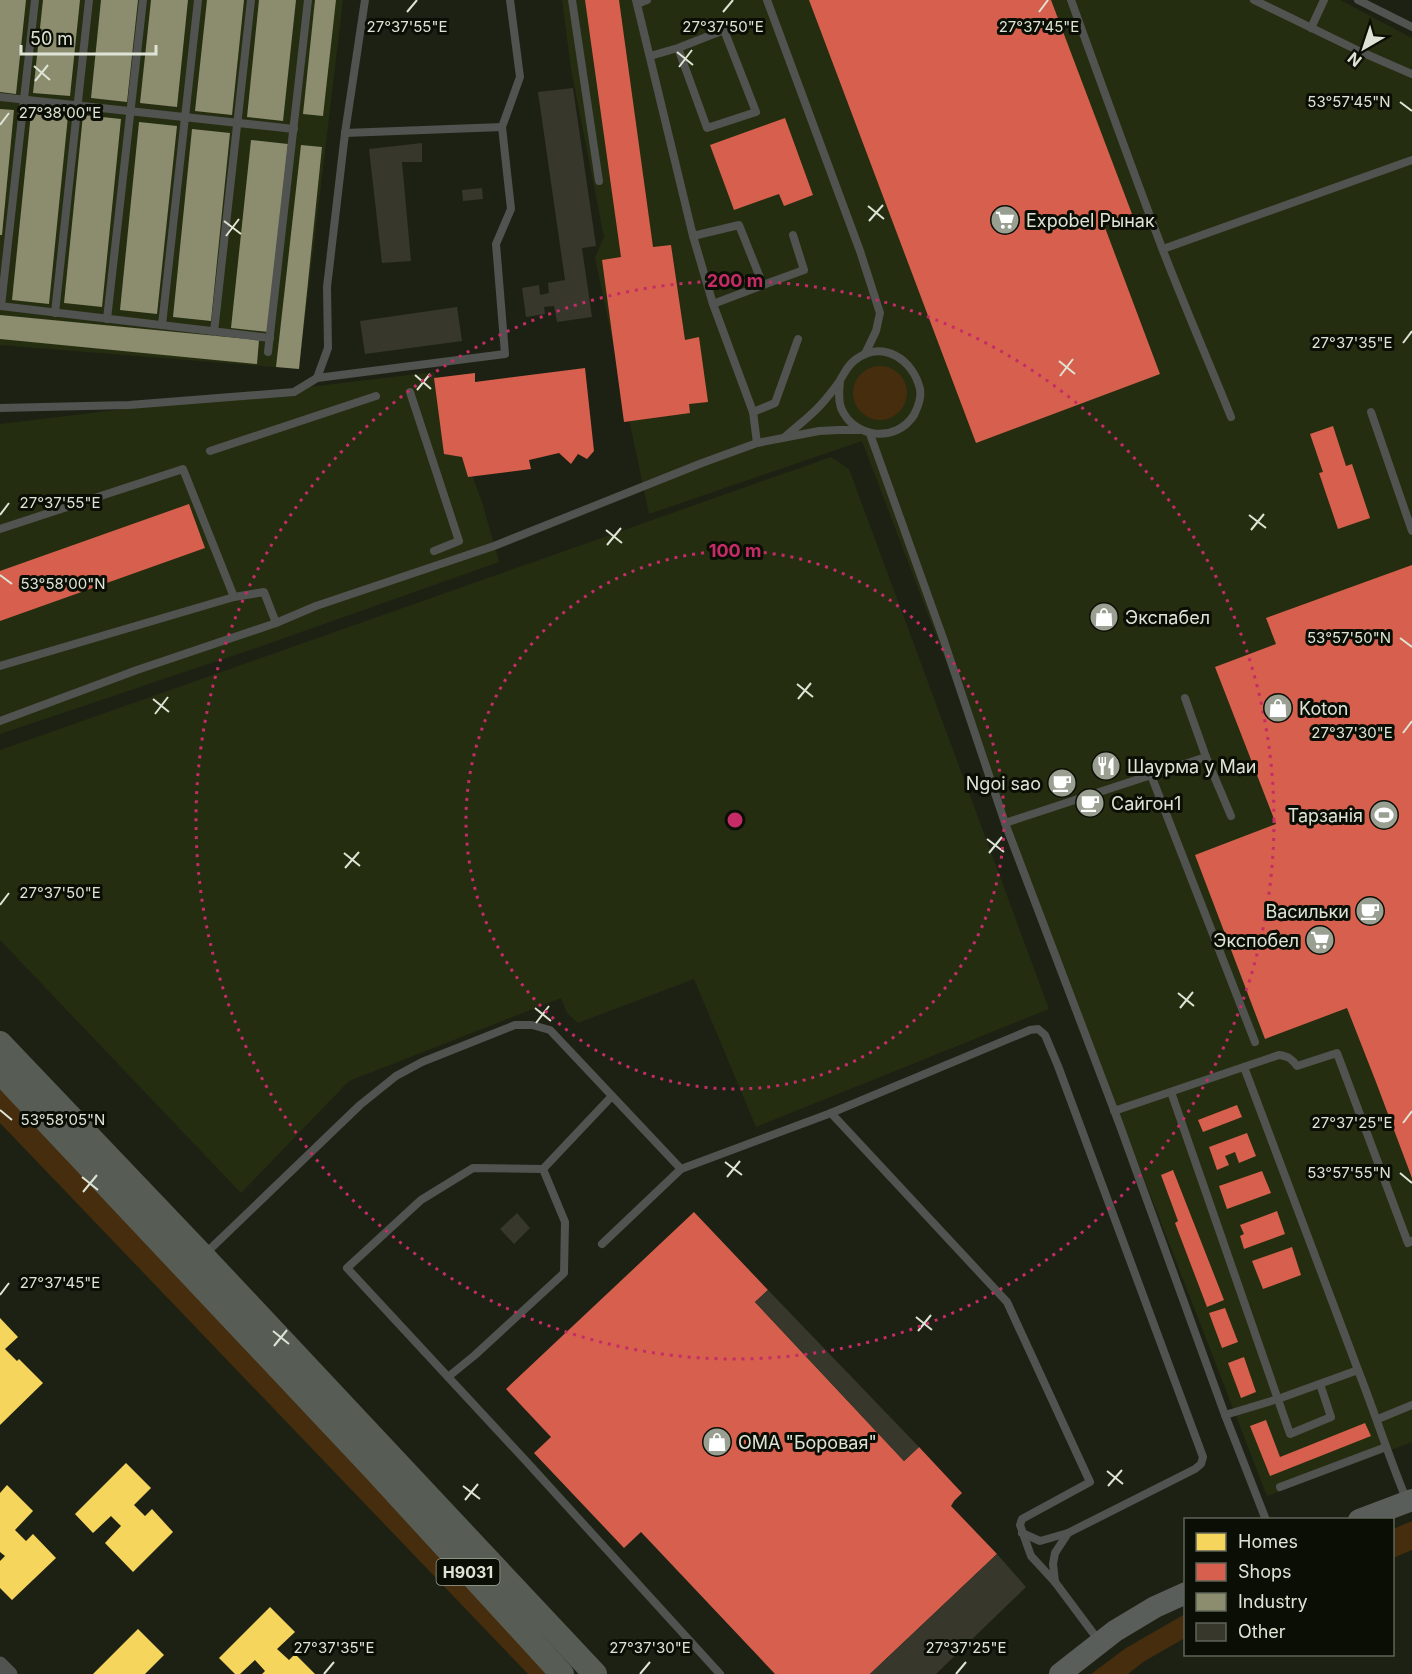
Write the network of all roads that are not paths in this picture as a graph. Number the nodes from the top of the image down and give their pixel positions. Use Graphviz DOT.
graph roads {
  1 [pos="34,0"];
  2 [pos="89,0"];
  3 [pos="143,0"];
  4 [pos="198,0"];
  5 [pos="251,0"];
  6 [pos="308,0"];
  7 [pos="365,0"];
  8 [pos="510,0"];
  9 [pos="572,0"];
  10 [pos="647,0"];
  11 [pos="767,0"];
  12 [pos="1071,0"];
  13 [pos="1324,0"];
  14 [pos="1358,0"];
  15 [pos="1257,1"];
  16 [pos="636,2"];
  17 [pos="1412,27"];
  18 [pos="1311,28"];
  19 [pos="678,48"];
  20 [pos="650,56"];
  21 [pos="1412,74"];
  22 [pos="0,97"];
  23 [pos="24,99"];
  24 [pos="78,105"];
  25 [pos="131,111"];
  26 [pos="185,117"];
  27 [pos="237,123"];
  28 [pos="502,127"];
  29 [pos="294,129"];
  30 [pos="345,132"];
  31 [pos="1412,160"];
  32 [pos="598,181"];
  33 [pos="793,235"];
  34 [pos="693,236"];
  35 [pos="1163,249"];
  36 [pos="763,285"];
  37 [pos="713,304"];
  38 [pos="1,306"];
  39 [pos="56,312"];
  40 [pos="107,319"];
  41 [pos="162,325"];
  42 [pos="214,332"];
  43 [pos="270,338"];
  44 [pos="798,339"];
  45 [pos="268,352"];
  46 [pos="865,354"];
  47 [pos="317,378"];
  48 [pos="840,381"];
  49 [pos="410,392"];
  50 [pos="376,396"];
  51 [pos="0,408"];
  52 [pos="753,412"];
  53 [pos="1371,412"];
  54 [pos="1231,417"];
  55 [pos="860,430"];
  56 [pos="870,434"];
  57 [pos="784,438"];
  58 [pos="757,443"];
  59 [pos="210,451"];
  60 [pos="0,529"];
  61 [pos="1412,531"];
  62 [pos="434,551"];
  63 [pos="234,597"];
  64 [pos="276,623"];
  65 [pos="0,666"];
  66 [pos="1185,698"];
  67 [pos="0,721"];
  68 [pos="1206,757"];
  69 [pos="1151,775"];
  70 [pos="1231,816"];
  71 [pos="1005,823"];
  72 [pos="1256,1042"];
  73 [pos="0,1043"];
  74 [pos="1244,1067"];
  75 [pos="0,1072"];
  76 [pos="1171,1092"];
  77 [pos="612,1096"];
  78 [pos="1114,1110"];
  79 [pos="831,1113"];
  80 [pos="543,1169"];
  81 [pos="681,1169"];
  82 [pos="1412,1241"];
  83 [pos="602,1244"];
  84 [pos="195,1263"];
  85 [pos="1358,1370"];
  86 [pos="448,1377"];
  87 [pos="1320,1384"];
  88 [pos="1278,1399"];
  89 [pos="1412,1405"];
  90 [pos="1226,1415"];
  91 [pos="1378,1419"];
  92 [pos="1386,1447"];
  93 [pos="1280,1487"];
  94 [pos="1410,1500"];
  95 [pos="1265,1518"];
  96 [pos="1364,1518"];
  97 [pos="1022,1533"];
  98 [pos="1068,1533"];
  99 [pos="1055,1582"];
  100 [pos="1184,1593"];
  101 [pos="1100,1642"];
  102 [pos="0,1664"];
  103 [pos="10,1674"];
  104 [pos="562,1674"];
  105 [pos="595,1674"];
  106 [pos="720,1674"];
  107 [pos="1060,1674"];
  1 -- 23 [label="lane"];
  2 -- 24 [label="lane"];
  3 -- 25 [label="lane"];
  4 -- 26 [label="lane"];
  5 -- 27 [label="lane"];
  6 -- 29 [label="lane"];
  7 -- 30 [label="lane"];
  8 -- 28 [label="lane"];
  9 -- 32 [label="lane"];
  10 -- 16 [label="lane"];
  11 -- 46 [label="lane"];
  12 -- 35 [label="lane"];
  13 -- 18 [label="lane"];
  14 -- 17 [label="lane"];
  15 -- 18 [label="lane"];
  16 -- 20 [label="lane"];
  18 -- 21 [label="lane"];
  19 -- 19 [label="lane"];
  19 -- 20 [label="lane"];
  20 -- 34 [label="lane"];
  22 -- 23 [label="lane"];
  23 -- 24 [label="lane"];
  23 -- 38 [label="lane"];
  24 -- 25 [label="lane"];
  24 -- 39 [label="lane"];
  25 -- 26 [label="lane"];
  25 -- 40 [label="lane"];
  26 -- 27 [label="lane"];
  26 -- 41 [label="lane"];
  27 -- 29 [label="lane"];
  27 -- 42 [label="lane"];
  28 -- 30 [label="lane"];
  28 -- 47 [label="lane"];
  29 -- 43 [label="lane"];
  30 -- 47 [label="lane"];
  31 -- 35 [label="lane"];
  33 -- 36 [label="lane"];
  34 -- 36 [label="lane"];
  34 -- 37 [label="lane"];
  35 -- 54 [label="lane"];
  36 -- 37 [label="lane"];
  37 -- 52 [label="lane"];
  38 -- 39 [label="lane"];
  39 -- 40 [label="lane"];
  40 -- 41 [label="lane"];
  41 -- 42 [label="lane"];
  42 -- 43 [label="lane"];
  43 -- 45 [label="lane"];
  44 -- 52 [label="lane"];
  46 -- 48 [label="lane"];
  46 -- 56 [label="lane"];
  47 -- 51 [label="lane"];
  48 -- 55 [label="lane"];
  48 -- 57 [label="lane"];
  49 -- 62 [label="lane"];
  50 -- 59 [label="lane"];
  52 -- 58 [label="lane"];
  53 -- 61 [label="lane"];
  55 -- 56 [label="lane"];
  55 -- 57 [label="lane"];
  56 -- 71 [label="lane"];
  57 -- 58 [label="lane"];
  58 -- 64 [label="lane"];
  60 -- 63 [label="lane"];
  63 -- 64 [label="lane"];
  63 -- 65 [label="lane"];
  64 -- 67 [label="lane"];
  66 -- 68 [label="lane"];
  68 -- 69 [label="lane"];
  68 -- 70 [label="lane"];
  69 -- 71 [label="lane"];
  69 -- 72 [label="lane"];
  71 -- 78 [label="lane"];
  73 -- 84 [label="main road, Н9031"];
  74 -- 76 [label="lane"];
  74 -- 82 [label="lane"];
  74 -- 85 [label="lane"];
  75 -- 84 [label="main road, Н9031"];
  76 -- 78 [label="lane"];
  76 -- 88 [label="lane"];
  77 -- 80 [label="lane"];
  77 -- 81 [label="lane"];
  77 -- 84 [label="lane"];
  78 -- 90 [label="lane"];
  79 -- 81 [label="lane"];
  79 -- 97 [label="lane"];
  79 -- 98 [label="lane"];
  80 -- 86 [label="lane"];
  80 -- 86 [label="lane"];
  81 -- 83 [label="lane"];
  84 -- 104 [label="main road, Н9031"];
  84 -- 105 [label="main road, Н9031"];
  85 -- 87 [label="lane"];
  85 -- 91 [label="lane"];
  86 -- 106 [label="lane"];
  87 -- 88 [label="lane"];
  87 -- 88 [label="lane"];
  88 -- 90 [label="lane"];
  89 -- 91 [label="lane"];
  90 -- 95 [label="lane"];
  91 -- 92 [label="lane"];
  92 -- 93 [label="lane"];
  92 -- 94 [label="lane"];
  94 -- 96 [label="main road"];
  97 -- 98 [label="lane"];
  97 -- 99 [label="lane"];
  98 -- 99 [label="lane"];
  99 -- 101 [label="lane"];
  100 -- 101 [label="main road"];
  101 -- 107 [label="main road"];
  102 -- 103 [label="street"];
}
